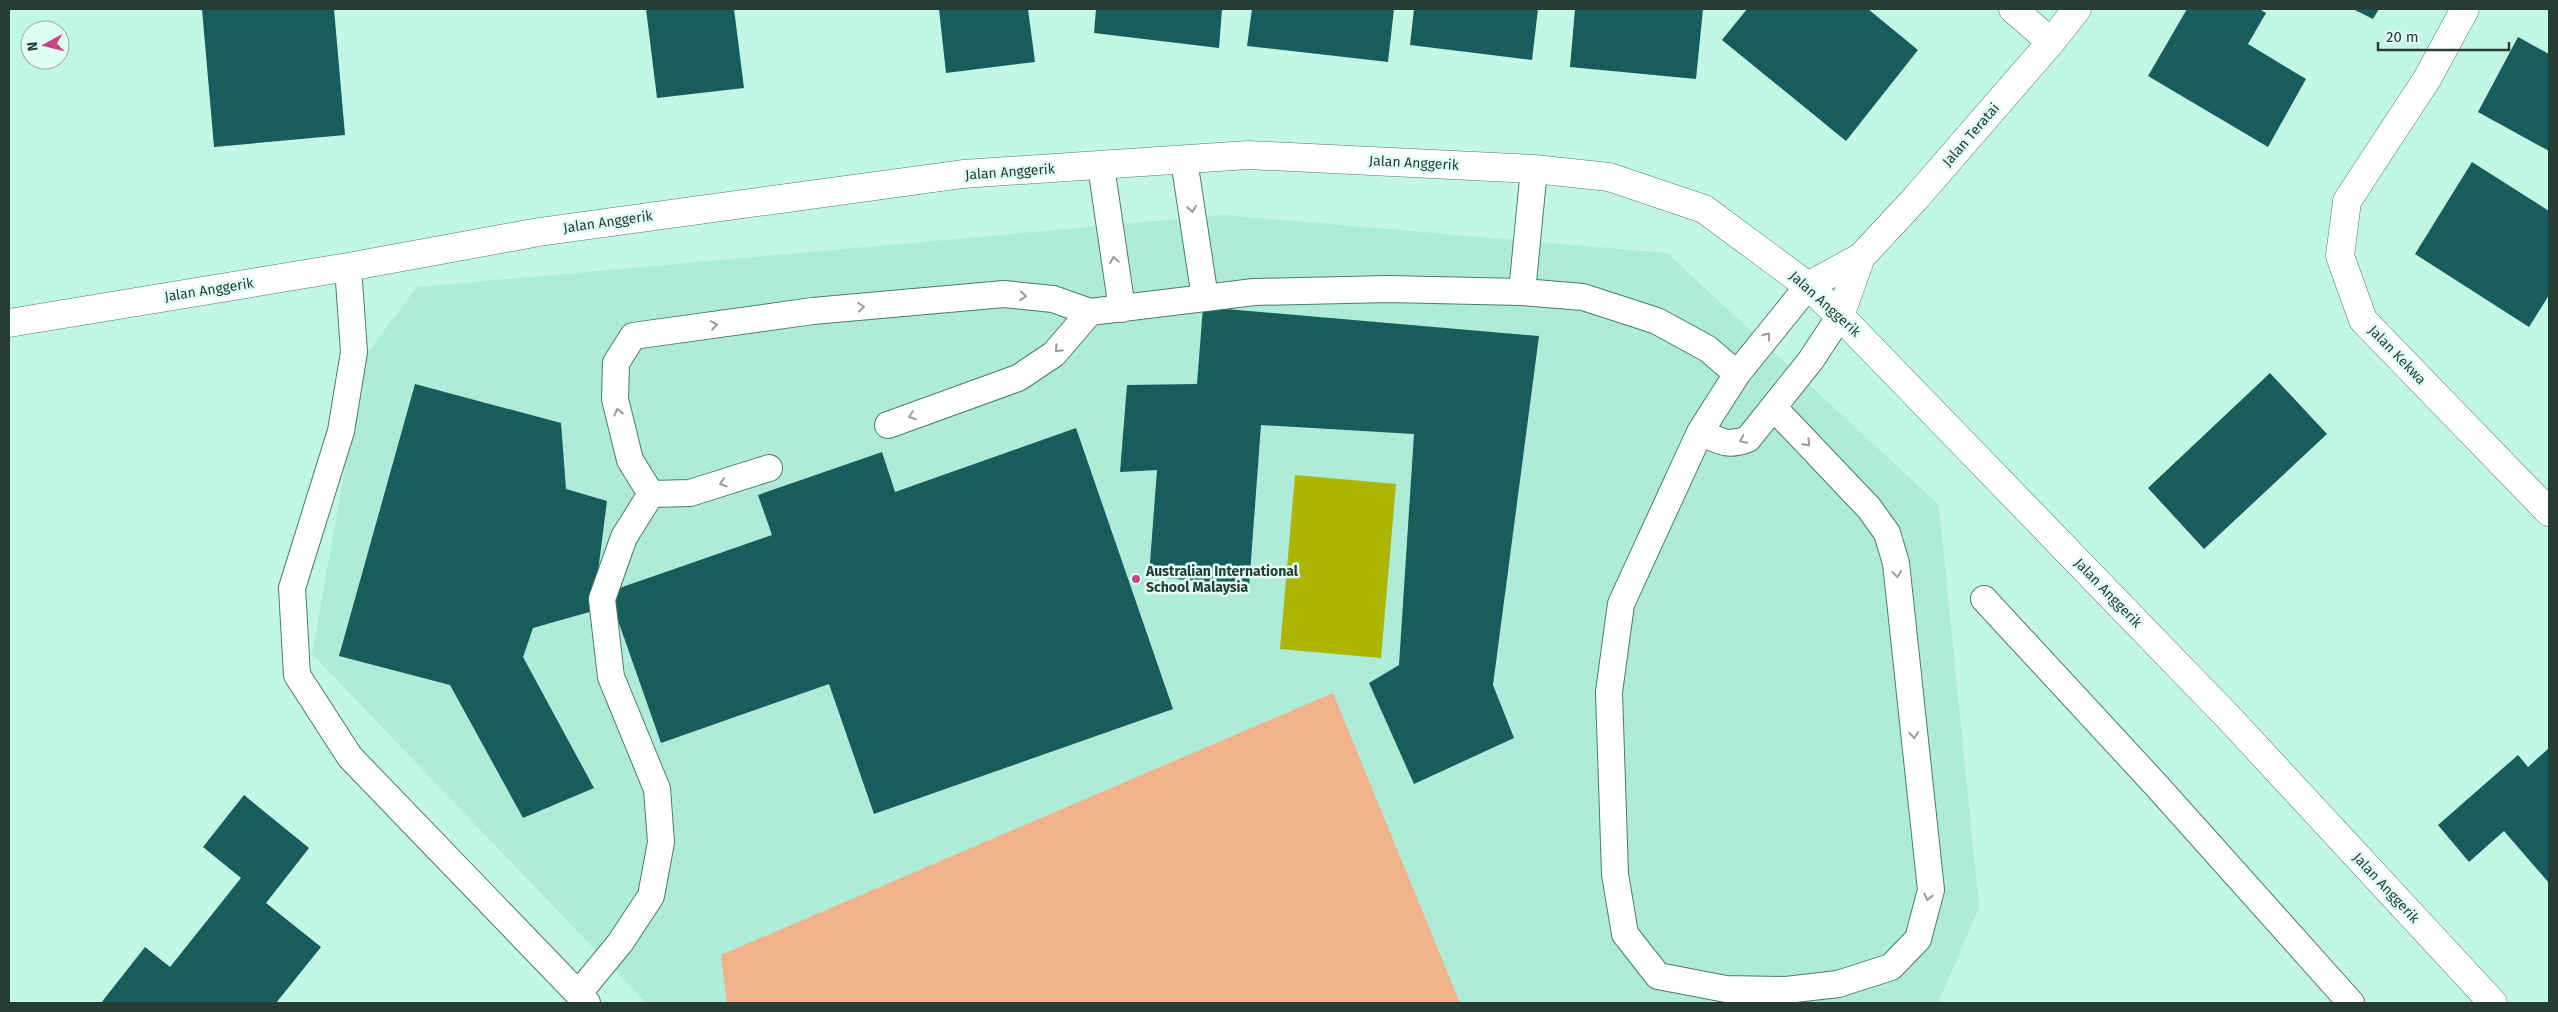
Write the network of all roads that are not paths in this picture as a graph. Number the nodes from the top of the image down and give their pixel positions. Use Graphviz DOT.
graph roads {
  1 [pos="2013,9"];
  2 [pos="2077,9"];
  3 [pos="2465,9"];
  4 [pos="2051,42"];
  5 [pos="1184,160"];
  6 [pos="1101,166"];
  7 [pos="1534,169"];
  8 [pos="1861,257"];
  9 [pos="348,267"];
  10 [pos="1808,286"];
  11 [pos="1522,292"];
  12 [pos="1205,298"];
  13 [pos="1122,308"];
  14 [pos="1090,312"];
  15 [pos="1840,316"];
  16 [pos="9,323"];
  17 [pos="1737,374"];
  18 [pos="1774,408"];
  19 [pos="888,425"];
  20 [pos="1700,432"];
  21 [pos="769,468"];
  22 [pos="651,494"];
  23 [pos="2549,512"];
  24 [pos="1984,599"];
  25 [pos="582,999"];
  26 [pos="2351,1003"];
  27 [pos="2493,1003"];
  1 -- 4 [label="street"];
  2 -- 4 [label="street, Jalan Teratai"];
  3 -- 23 [label="street, Jalan Kekwa"];
  4 -- 8 [label="street, Jalan Teratai"];
  5 -- 6 [label="street, Jalan Anggerik"];
  5 -- 7 [label="street, Jalan Anggerik"];
  5 -- 12 [label="lane, one-way"];
  6 -- 9 [label="street, Jalan Anggerik"];
  13 -- 6 [label="lane, one-way"];
  7 -- 10 [label="street, Jalan Anggerik"];
  7 -- 11 [label="lane"];
  8 -- 10 [label="street, Jalan Teratai"];
  8 -- 15 [label="street, Jalan Teratai"];
  9 -- 16 [label="street, Jalan Anggerik"];
  9 -- 25 [label="lane"];
  10 -- 15 [label="street, Jalan Anggerik"];
  17 -- 10 [label="lane, one-way"];
  11 -- 12 [label="lane"];
  11 -- 17 [label="lane"];
  12 -- 13 [label="lane"];
  13 -- 14 [label="lane"];
  14 -- 19 [label="lane, one-way"];
  22 -- 14 [label="lane, one-way"];
  15 -- 18 [label="lane"];
  15 -- 27 [label="street, Jalan Anggerik"];
  17 -- 20 [label="lane"];
  18 -- 20 [label="lane, one-way"];
  18 -- 20 [label="lane, one-way"];
  21 -- 22 [label="lane, one-way"];
  22 -- 25 [label="lane"];
  24 -- 26 [label="lane"];
}
